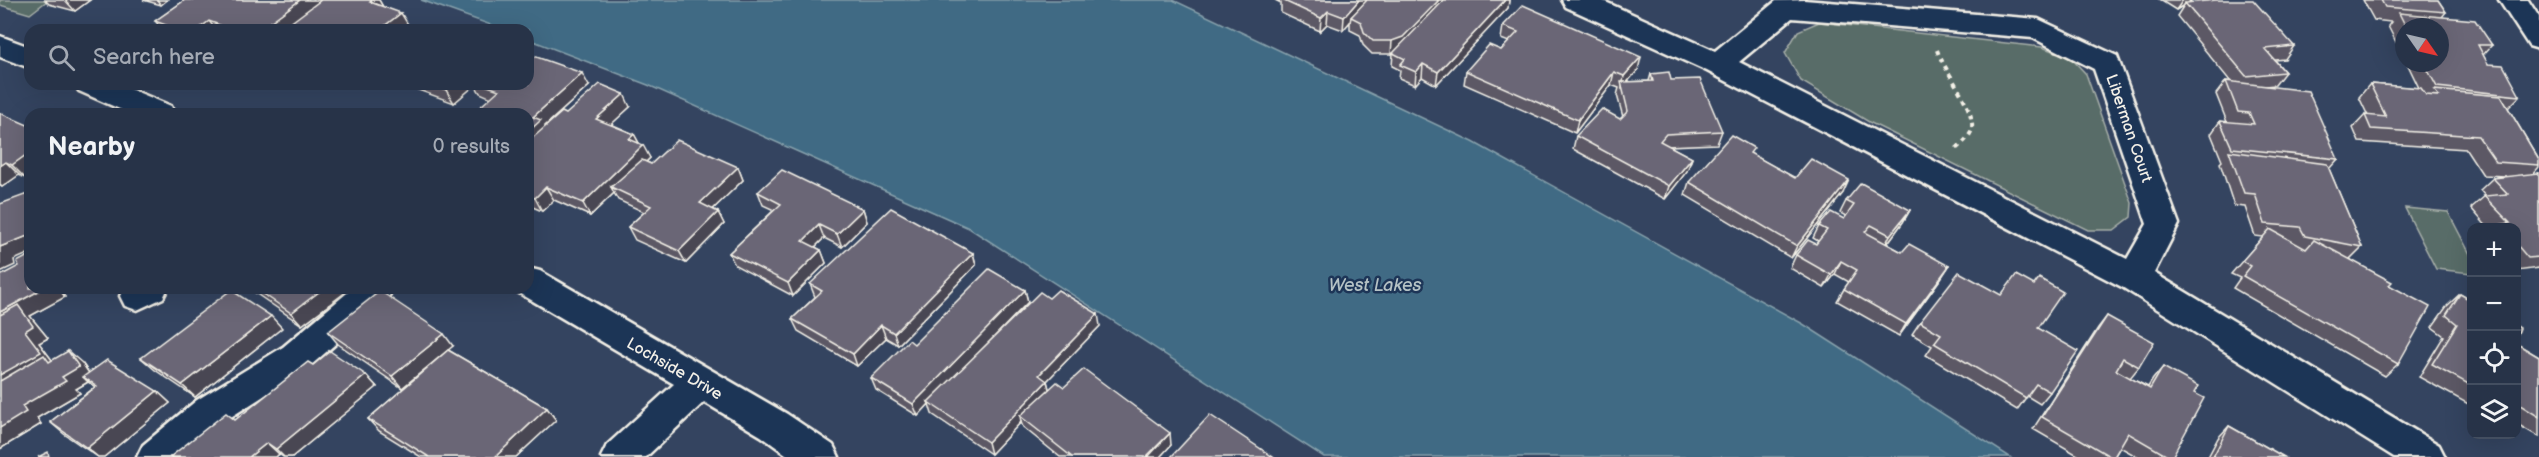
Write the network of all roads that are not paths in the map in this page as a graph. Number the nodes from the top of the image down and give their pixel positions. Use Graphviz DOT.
graph roads {
  1 [pos="1576,0"];
  2 [pos="2513,0"];
  3 [pos="2539,39"];
  4 [pos="0,46"];
  5 [pos="24,56"];
  6 [pos="1718,64"];
  7 [pos="104,90"];
  8 [pos="146,108"];
  9 [pos="2134,278"];
  10 [pos="534,285"];
  11 [pos="369,294"];
  12 [pos="700,383"];
  13 [pos="156,457"];
  14 [pos="620,457"];
  15 [pos="820,457"];
  16 [pos="2426,457"];
  1 -- 6 [label="street"];
  2 -- 3 [label="street"];
  4 -- 5 [label="street"];
  6 -- 9 [label="street"];
  6 -- 9 [label="street, Liberman Court"];
  7 -- 8 [label="street"];
  9 -- 16 [label="street"];
  10 -- 12 [label="street, Lochside Drive"];
  11 -- 13 [label="street"];
  12 -- 14 [label="street"];
  12 -- 15 [label="street, Lochside Drive"];
}
